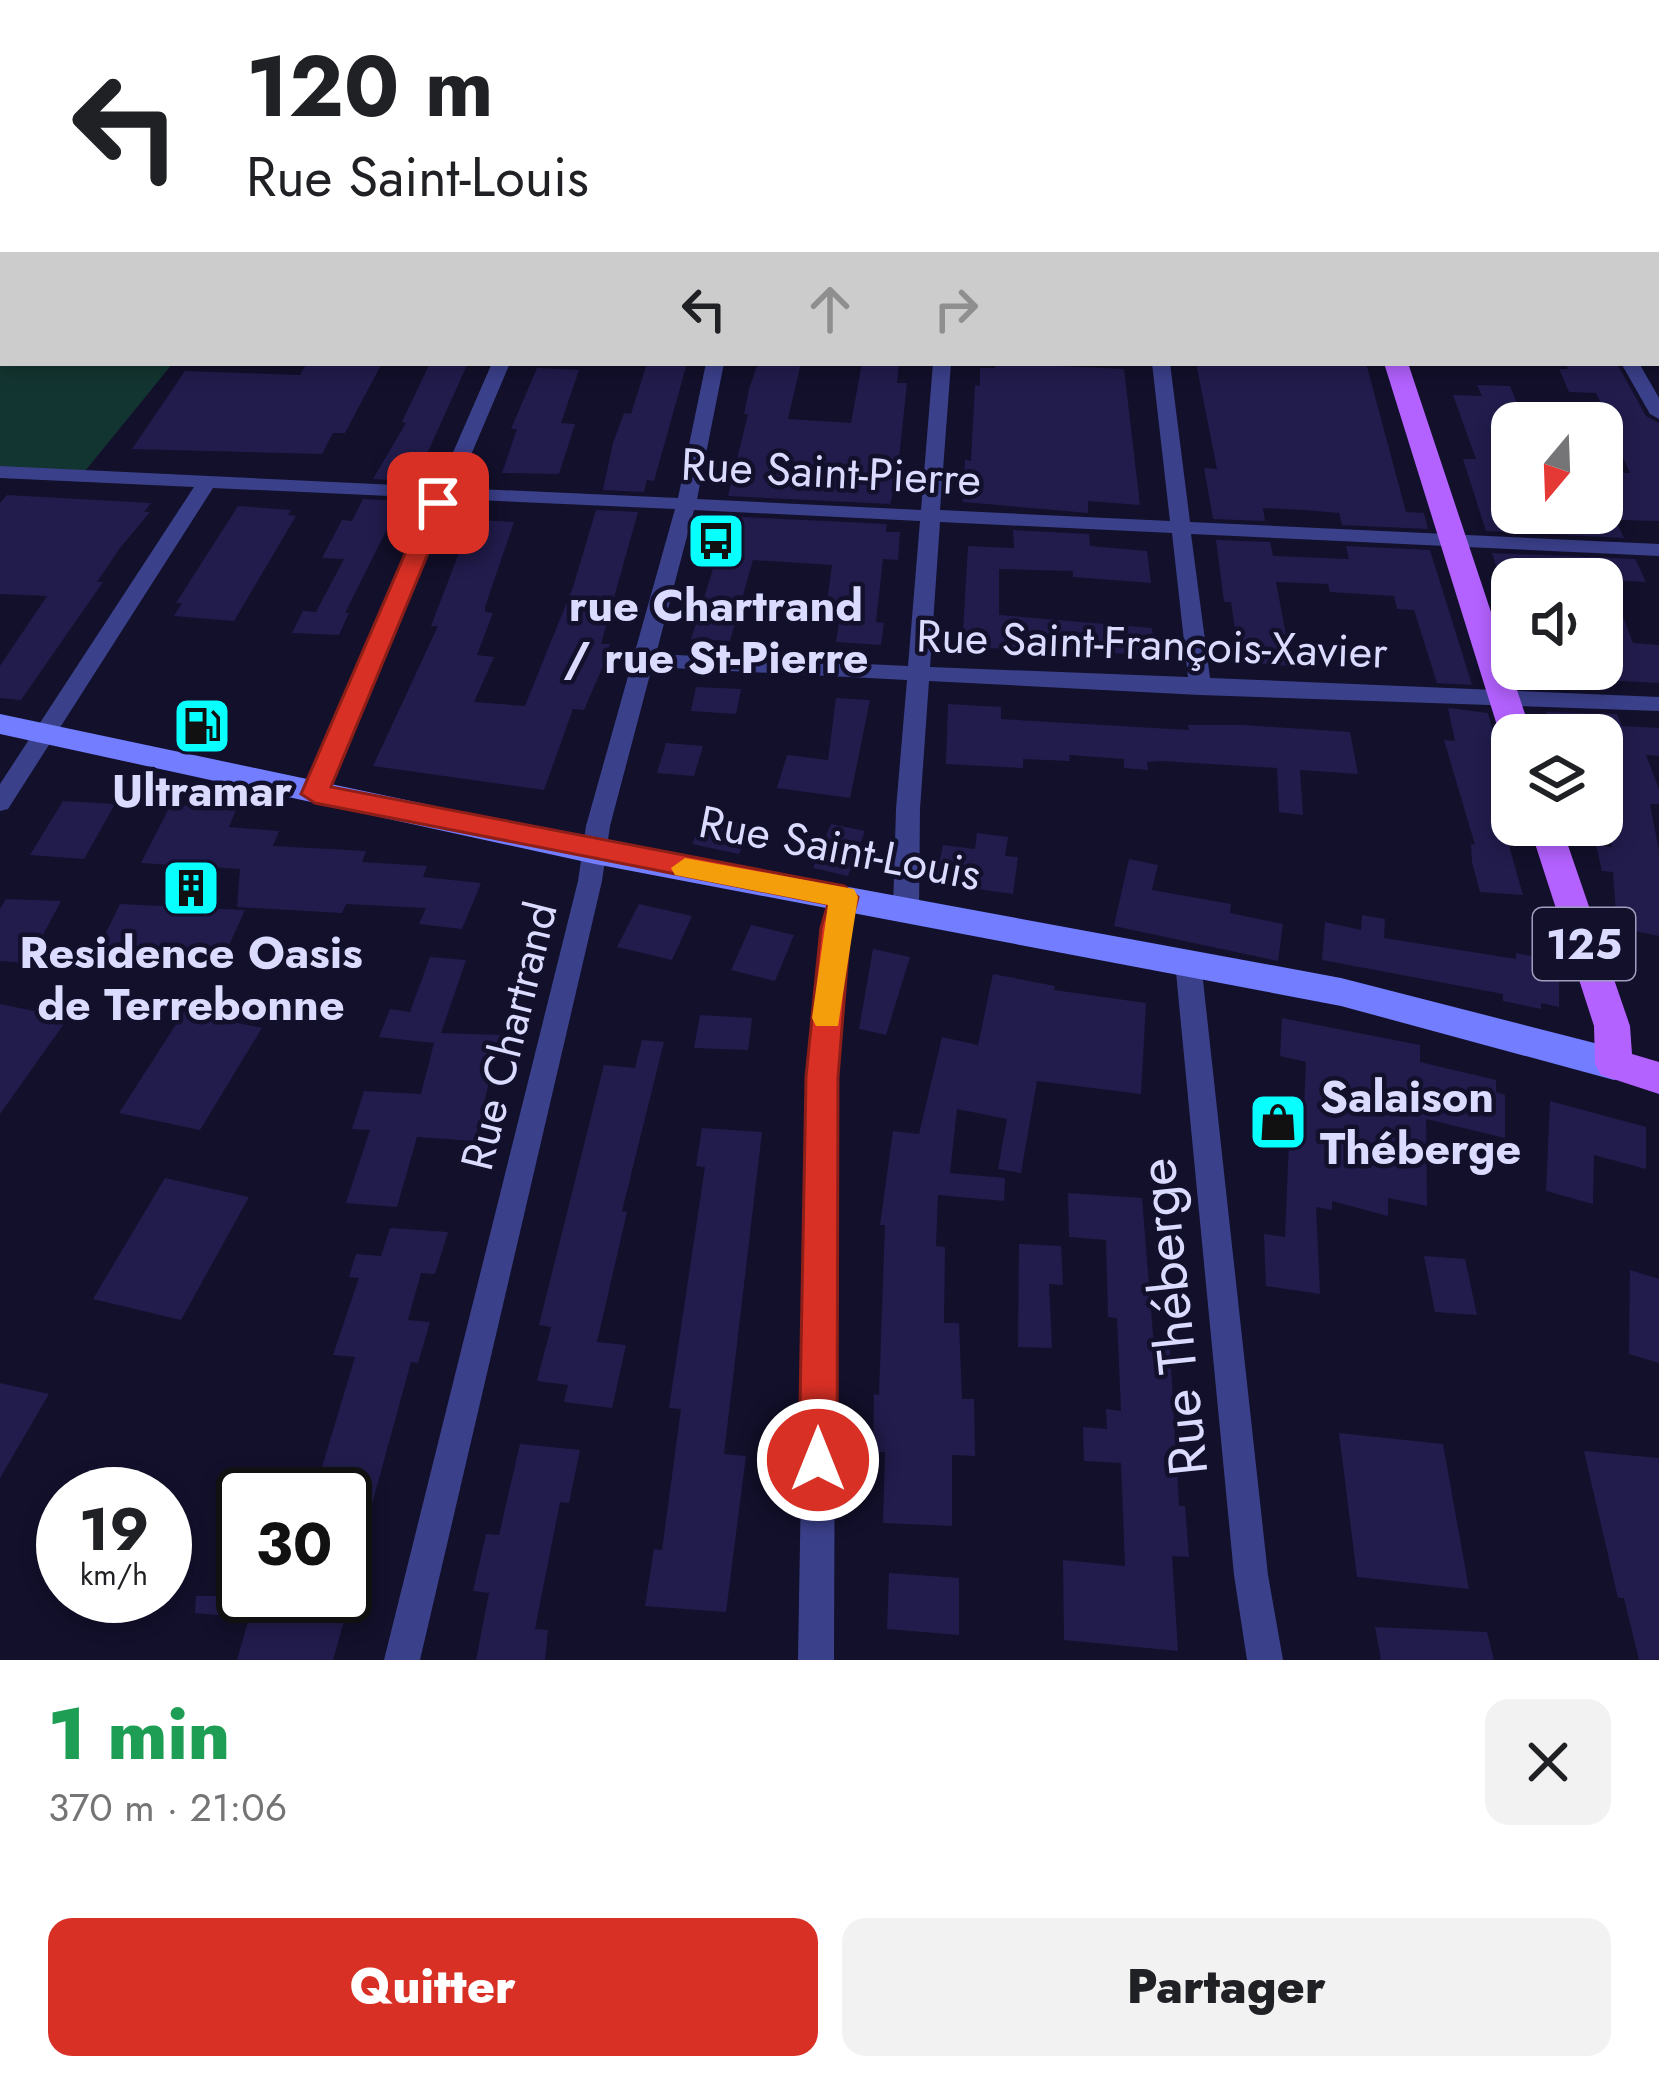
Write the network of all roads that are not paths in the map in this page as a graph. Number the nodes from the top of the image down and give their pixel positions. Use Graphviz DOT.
graph roads {
  1 [pos="500,366"];
  2 [pos="714,366"];
  3 [pos="942,366"];
  4 [pos="1161,366"];
  5 [pos="1397,366"];
  6 [pos="1632,366"];
  7 [pos="1659,414"];
  8 [pos="0,472"];
  9 [pos="207,482"];
  10 [pos="442,493"];
  11 [pos="686,505"];
  12 [pos="931,515"];
  13 [pos="1184,529"];
  14 [pos="1454,543"];
  15 [pos="1659,550"];
  16 [pos="641,660"];
  17 [pos="919,675"];
  18 [pos="1200,688"];
  19 [pos="1503,698"];
  20 [pos="1659,704"];
  21 [pos="1509,714"];
  22 [pos="0,724"];
  23 [pos="47,733"];
  24 [pos="315,794"];
  25 [pos="0,803"];
  26 [pos="1552,846"];
  27 [pos="595,852"];
  28 [pos="844,897"];
  29 [pos="906,909"];
  30 [pos="1188,962"];
  31 [pos="1614,1064"];
  32 [pos="1659,1078"];
  33 [pos="402,1660"];
  34 [pos="815,1660"];
  35 [pos="1265,1660"];
  1 -- 10 [label="street"];
  2 -- 11 [label="street, Rue Chartrand"];
  3 -- 12 [label="street"];
  4 -- 13 [label="street"];
  5 -- 14 [label="main road"];
  6 -- 7 [label="street"];
  8 -- 9 [label="street, Rue Saint-Pierre"];
  9 -- 10 [label="street, Rue Saint-Pierre"];
  9 -- 23 [label="street"];
  10 -- 11 [label="street, Rue Saint-Pierre"];
  10 -- 24 [label="street"];
  11 -- 12 [label="street, Rue Saint-Pierre"];
  11 -- 16 [label="street, Rue Chartrand"];
  12 -- 13 [label="street, Rue Saint-Pierre"];
  12 -- 17 [label="street"];
  13 -- 14 [label="street, Rue Saint-Pierre"];
  13 -- 18 [label="street"];
  14 -- 15 [label="street, Rue Saint-Pierre"];
  14 -- 19 [label="main road"];
  16 -- 17 [label="street, Rue Saint-François-Xavier"];
  16 -- 27 [label="street, Rue Chartrand"];
  17 -- 18 [label="street, Rue Saint-François-Xavier"];
  17 -- 29 [label="street"];
  18 -- 19 [label="street, Rue Saint-François-Xavier"];
  19 -- 20 [label="street, Rue Saint-François-Xavier"];
  19 -- 21 [label="main road"];
  22 -- 23 [label="main road, Rue Saint-Louis"];
  23 -- 24 [label="main road, Rue Saint-Louis"];
  23 -- 25 [label="street"];
  24 -- 27 [label="main road, Rue Saint-Louis"];
  26 -- 31 [label="main road, 125"];
  27 -- 28 [label="main road, Rue Saint-Louis"];
  27 -- 33 [label="street, Rue Chartrand"];
  28 -- 29 [label="main road, Rue Saint-Louis"];
  28 -- 34 [label="street"];
  29 -- 30 [label="main road, Rue Saint-Louis"];
  30 -- 31 [label="main road, Rue Saint-Louis"];
  30 -- 35 [label="street, Rue Théberge"];
  31 -- 32 [label="main road, Rue Saint-Louis"];
}
